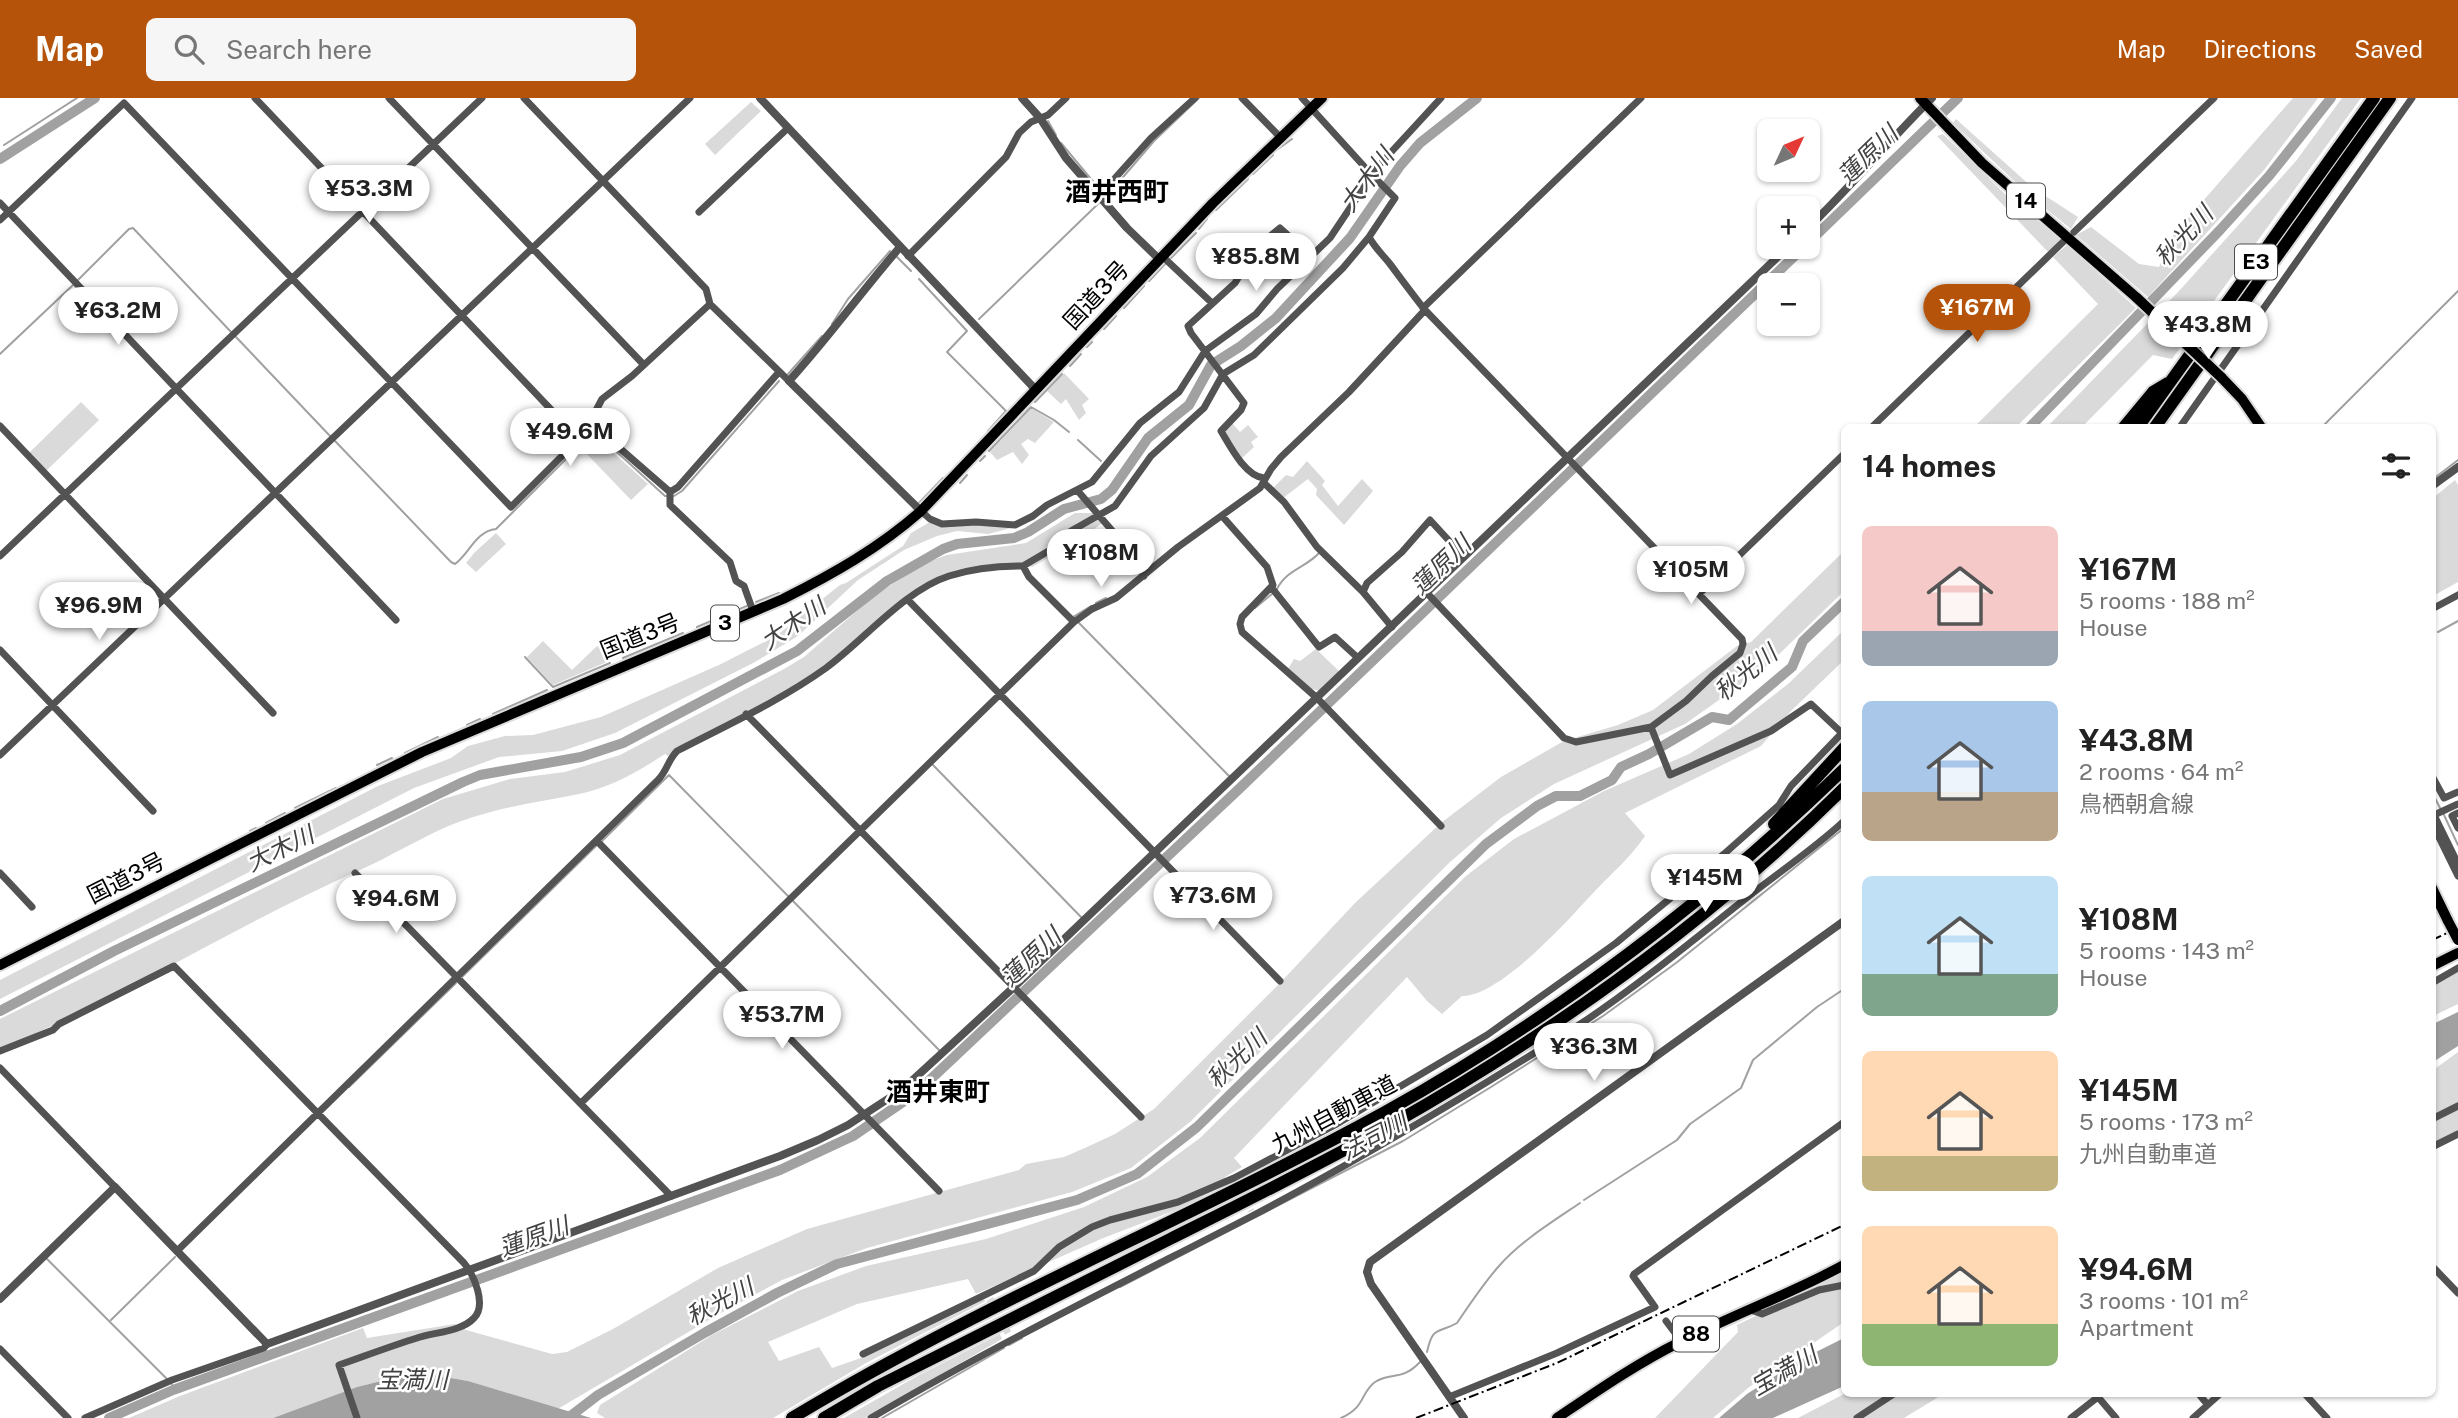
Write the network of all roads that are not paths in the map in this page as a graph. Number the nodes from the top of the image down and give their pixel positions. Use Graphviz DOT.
graph roads {
  1 [pos="255,98"];
  2 [pos="389,98"];
  3 [pos="482,98"];
  4 [pos="523,98"];
  5 [pos="690,98"];
  6 [pos="760,98"];
  7 [pos="1022,98"];
  8 [pos="1066,98"];
  9 [pos="1195,98"];
  10 [pos="1242,98"];
  11 [pos="1302,98"];
  12 [pos="1322,98"];
  13 [pos="1441,98"];
  14 [pos="1641,98"];
  15 [pos="2214,98"];
  16 [pos="2374,98"];
  17 [pos="2390,98"];
  18 [pos="2412,98"];
  19 [pos="1926,100"];
  20 [pos="1311,108"];
  21 [pos="1040,118"];
  22 [pos="788,128"];
  23 [pos="1280,137"];
  24 [pos="433,144"];
  25 [pos="1371,175"];
  26 [pos="603,180"];
  27 [pos="1099,196"];
  28 [pos="0,203"];
  29 [pos="363,211"];
  30 [pos="9,212"];
  31 [pos="699,212"];
  32 [pos="1820,216"];
  33 [pos="0,220"];
  34 [pos="2074,232"];
  35 [pos="1369,237"];
  36 [pos="2063,242"];
  37 [pos="900,247"];
  38 [pos="533,248"];
  39 [pos="908,256"];
  40 [pos="1160,257"];
  41 [pos="1311,257"];
  42 [pos="1775,259"];
  43 [pos="292,279"];
  44 [pos="1213,303"];
  45 [pos="710,304"];
  46 [pos="1424,309"];
  47 [pos="462,316"];
  48 [pos="2234,316"];
  49 [pos="1205,351"];
  50 [pos="644,365"];
  51 [pos="779,372"];
  52 [pos="1223,374"];
  53 [pos="789,381"];
  54 [pos="391,382"];
  55 [pos="2171,382"];
  56 [pos="177,388"];
  57 [pos="1036,390"];
  58 [pos="1875,424"];
  59 [pos="2126,424"];
  60 [pos="2140,424"];
  61 [pos="2157,424"];
  62 [pos="2165,424"];
  63 [pos="2182,424"];
  64 [pos="2259,424"];
  65 [pos="0,426"];
  66 [pos="593,429"];
  67 [pos="579,439"];
  68 [pos="1841,457"];
  69 [pos="1568,458"];
  70 [pos="2456,473"];
  71 [pos="1264,481"];
  72 [pos="2436,484"];
  73 [pos="1079,491"];
  74 [pos="276,493"];
  75 [pos="65,494"];
  76 [pos="670,496"];
  77 [pos="921,511"];
  78 [pos="1098,514"];
  79 [pos="1222,516"];
  80 [pos="0,556"];
  81 [pos="1464,557"];
  82 [pos="1023,566"];
  83 [pos="1144,576"];
  84 [pos="1271,587"];
  85 [pos="1363,592"];
  86 [pos="1427,593"];
  87 [pos="1699,594"];
  88 [pos="2458,595"];
  89 [pos="164,599"];
  90 [pos="908,600"];
  91 [pos="2436,607"];
  92 [pos="753,611"];
  93 [pos="397,620"];
  94 [pos="1074,622"];
  95 [pos="1391,626"];
  96 [pos="0,650"];
  97 [pos="1358,658"];
  98 [pos="1001,695"];
  99 [pos="1317,698"];
  100 [pos="52,705"];
  101 [pos="274,713"];
  102 [pos="746,714"];
  103 [pos="1651,729"];
  104 [pos="1841,732"];
  105 [pos="1841,736"];
  106 [pos="1841,751"];
  107 [pos="0,755"];
  108 [pos="1841,772"];
  109 [pos="2436,783"];
  110 [pos="1841,791"];
  111 [pos="2458,792"];
  112 [pos="2458,804"];
  113 [pos="153,811"];
  114 [pos="2458,813"];
  115 [pos="2436,816"];
  116 [pos="1841,824"];
  117 [pos="2436,824"];
  118 [pos="2436,825"];
  119 [pos="1441,826"];
  120 [pos="2458,828"];
  121 [pos="861,831"];
  122 [pos="597,841"];
  123 [pos="1155,852"];
  124 [pos="1728,862"];
  125 [pos="2458,864"];
  126 [pos="0,873"];
  127 [pos="355,873"];
  128 [pos="2458,876"];
  129 [pos="2436,896"];
  130 [pos="32,907"];
  131 [pos="1841,923"];
  132 [pos="2458,940"];
  133 [pos="2458,953"];
  134 [pos="2436,964"];
  135 [pos="0,965"];
  136 [pos="720,968"];
  137 [pos="2458,968"];
  138 [pos="456,978"];
  139 [pos="1280,981"];
  140 [pos="2436,981"];
  141 [pos="1014,987"];
  142 [pos="0,1051"];
  143 [pos="0,1069"];
  144 [pos="581,1103"];
  145 [pos="2458,1106"];
  146 [pos="317,1114"];
  147 [pos="864,1115"];
  148 [pos="1142,1117"];
  149 [pos="2436,1117"];
  150 [pos="1841,1124"];
  151 [pos="2458,1134"];
  152 [pos="2436,1145"];
  153 [pos="115,1187"];
  154 [pos="939,1191"];
  155 [pos="671,1196"];
  156 [pos="177,1251"];
  157 [pos="1841,1267"];
  158 [pos="470,1270"];
  159 [pos="2436,1270"];
  160 [pos="1841,1286"];
  161 [pos="2458,1293"];
  162 [pos="0,1299"];
  163 [pos="1751,1310"];
  164 [pos="1666,1321"];
  165 [pos="1681,1341"];
  166 [pos="267,1344"];
  167 [pos="0,1349"];
  168 [pos="863,1354"];
  169 [pos="1449,1396"];
  170 [pos="1889,1397"];
  171 [pos="2097,1397"];
  172 [pos="2100,1397"];
  173 [pos="2201,1397"];
  174 [pos="2216,1397"];
  175 [pos="2308,1397"];
  176 [pos="2207,1404"];
  177 [pos="68,1418"];
  178 [pos="85,1418"];
  179 [pos="357,1418"];
  180 [pos="792,1418"];
  181 [pos="824,1418"];
  182 [pos="871,1418"];
  183 [pos="1464,1418"];
  184 [pos="1557,1418"];
  185 [pos="1857,1418"];
  186 [pos="2071,1418"];
  187 [pos="2116,1418"];
  188 [pos="2193,1418"];
  189 [pos="2327,1418"];
  1 -- 29 [label="street"];
  2 -- 24 [label="street"];
  3 -- 24 [label="street"];
  4 -- 26 [label="street"];
  5 -- 26 [label="street"];
  6 -- 22 [label="street"];
  7 -- 21 [label="street"];
  8 -- 21 [label="street"];
  9 -- 27 [label="street"];
  10 -- 23 [label="street"];
  11 -- 20 [label="street"];
  12 -- 20 [label="main road, 国道3号 / 3"];
  13 -- 25 [label="street"];
  14 -- 46 [label="street"];
  15 -- 34 [label="street"];
  16 -- 55 [label="highway, E3"];
  17 -- 48 [label="highway, E3"];
  18 -- 63 [label="street"];
  19 -- 32 [label="street"];
  19 -- 64 [label="main road, 14, bridge"];
  20 -- 23 [label="main road, 国道3号 / 3"];
  20 -- 25 [label="street"];
  21 -- 27 [label="street"];
  21 -- 39 [label="street"];
  22 -- 31 [label="street"];
  22 -- 37 [label="street"];
  23 -- 40 [label="main road, 国道3号 / 3"];
  24 -- 29 [label="street"];
  24 -- 38 [label="street"];
  25 -- 35 [label="street"];
  25 -- 41 [label="street"];
  26 -- 38 [label="street"];
  26 -- 45 [label="street"];
  27 -- 40 [label="street"];
  28 -- 30 [label="street"];
  29 -- 43 [label="street"];
  29 -- 47 [label="street"];
  30 -- 33 [label="street"];
  30 -- 43 [label="street"];
  30 -- 56 [label="street"];
  35 -- 46 [label="street"];
  35 -- 52 [label="street"];
  36 -- 58 [label="street"];
  37 -- 39 [label="street"];
  37 -- 53 [label="street"];
  38 -- 47 [label="street"];
  38 -- 50 [label="street"];
  39 -- 57 [label="street"];
  40 -- 44 [label="street"];
  40 -- 57 [label="main road, 国道3号 / 3"];
  41 -- 44 [label="street"];
  41 -- 49 [label="street"];
  42 -- 69 [label="street"];
  43 -- 54 [label="street"];
  43 -- 56 [label="street"];
  44 -- 49 [label="street"];
  45 -- 50 [label="street"];
  45 -- 51 [label="street"];
  46 -- 69 [label="street"];
  46 -- 71 [label="street"];
  47 -- 54 [label="street"];
  47 -- 67 [label="street"];
  48 -- 61 [label="highway, E3"];
  48 -- 62 [label="highway"];
  49 -- 52 [label="street"];
  49 -- 73 [label="street"];
  50 -- 66 [label="street"];
  51 -- 53 [label="street"];
  51 -- 76 [label="street"];
  52 -- 71 [label="street"];
  52 -- 78 [label="street"];
  53 -- 77 [label="street"];
  54 -- 67 [label="street"];
  54 -- 74 [label="street"];
  55 -- 59 [label="highway"];
  55 -- 60 [label="highway, E3"];
  56 -- 74 [label="street"];
  56 -- 75 [label="street"];
  57 -- 77 [label="main road, 国道3号 / 3"];
  65 -- 75 [label="street"];
  66 -- 67 [label="street"];
  66 -- 76 [label="street"];
  68 -- 87 [label="street"];
  69 -- 81 [label="street"];
  69 -- 87 [label="street"];
  70 -- 72 [label="street"];
  71 -- 79 [label="street"];
  71 -- 85 [label="street"];
  73 -- 77 [label="street"];
  73 -- 78 [label="street"];
  74 -- 89 [label="street"];
  74 -- 93 [label="street"];
  75 -- 80 [label="street"];
  75 -- 89 [label="street"];
  76 -- 92 [label="street"];
  77 -- 92 [label="main road, 国道3号 / 3"];
  78 -- 82 [label="street"];
  78 -- 83 [label="street"];
  79 -- 83 [label="street"];
  79 -- 84 [label="street"];
  81 -- 85 [label="street"];
  81 -- 86 [label="street"];
  82 -- 90 [label="street"];
  82 -- 94 [label="street"];
  83 -- 94 [label="street"];
  84 -- 97 [label="street"];
  84 -- 99 [label="street"];
  85 -- 95 [label="street"];
  86 -- 95 [label="street"];
  86 -- 103 [label="street"];
  87 -- 103 [label="street"];
  88 -- 91 [label="street"];
  89 -- 100 [label="street"];
  89 -- 101 [label="street"];
  90 -- 98 [label="street"];
  90 -- 102 [label="street"];
  92 -- 135 [label="main road, 国道3号 / 3"];
  94 -- 98 [label="street"];
  95 -- 97 [label="street"];
  96 -- 100 [label="street"];
  97 -- 99 [label="street"];
  98 -- 121 [label="street"];
  98 -- 123 [label="street"];
  99 -- 119 [label="street"];
  99 -- 123 [label="street"];
  100 -- 107 [label="street"];
  100 -- 113 [label="street"];
  102 -- 121 [label="street"];
  102 -- 122 [label="street"];
  103 -- 104 [label="street"];
  105 -- 124 [label="street"];
  106 -- 124 [label="highway"];
  108 -- 124 [label="highway, 九州自動車道"];
  109 -- 111 [label="street"];
  110 -- 181 [label="highway, 九州自動車道"];
  112 -- 115 [label="street"];
  114 -- 120 [label="street"];
  116 -- 182 [label="street"];
  117 -- 125 [label="street"];
  118 -- 128 [label="street"];
  121 -- 136 [label="street"];
  121 -- 141 [label="street"];
  122 -- 136 [label="street"];
  122 -- 138 [label="street"];
  123 -- 139 [label="street"];
  123 -- 141 [label="street"];
  124 -- 168 [label="street"];
  124 -- 180 [label="highway, 九州自動車道"];
  126 -- 130 [label="street"];
  127 -- 138 [label="street"];
  129 -- 132 [label="main road, bridge"];
  131 -- 169 [label="street"];
  133 -- 134 [label="main road"];
  136 -- 144 [label="street"];
  136 -- 147 [label="street"];
  137 -- 140 [label="street"];
  138 -- 144 [label="street"];
  138 -- 146 [label="street"];
  141 -- 147 [label="street"];
  141 -- 148 [label="street"];
  142 -- 146 [label="street"];
  143 -- 153 [label="street"];
  144 -- 155 [label="street"];
  145 -- 149 [label="street"];
  146 -- 156 [label="street"];
  146 -- 158 [label="street"];
  147 -- 154 [label="street"];
  147 -- 155 [label="street"];
  150 -- 169 [label="street"];
  151 -- 152 [label="street"];
  153 -- 156 [label="street"];
  153 -- 162 [label="street"];
  155 -- 158 [label="street"];
  156 -- 166 [label="street"];
  157 -- 163 [label="main road, 88"];
  158 -- 166 [label="street"];
  158 -- 179 [label="street"];
  159 -- 161 [label="street"];
  160 -- 163 [label="street"];
  163 -- 165 [label="main road, 88"];
  164 -- 165 [label="street"];
  165 -- 184 [label="main road, 88"];
  166 -- 178 [label="street"];
  167 -- 177 [label="street"];
  169 -- 183 [label="street"];
  170 -- 185 [label="street"];
  171 -- 186 [label="street"];
  172 -- 187 [label="street"];
  173 -- 176 [label="street"];
  174 -- 176 [label="street"];
  175 -- 189 [label="street"];
  176 -- 188 [label="street"];
}
